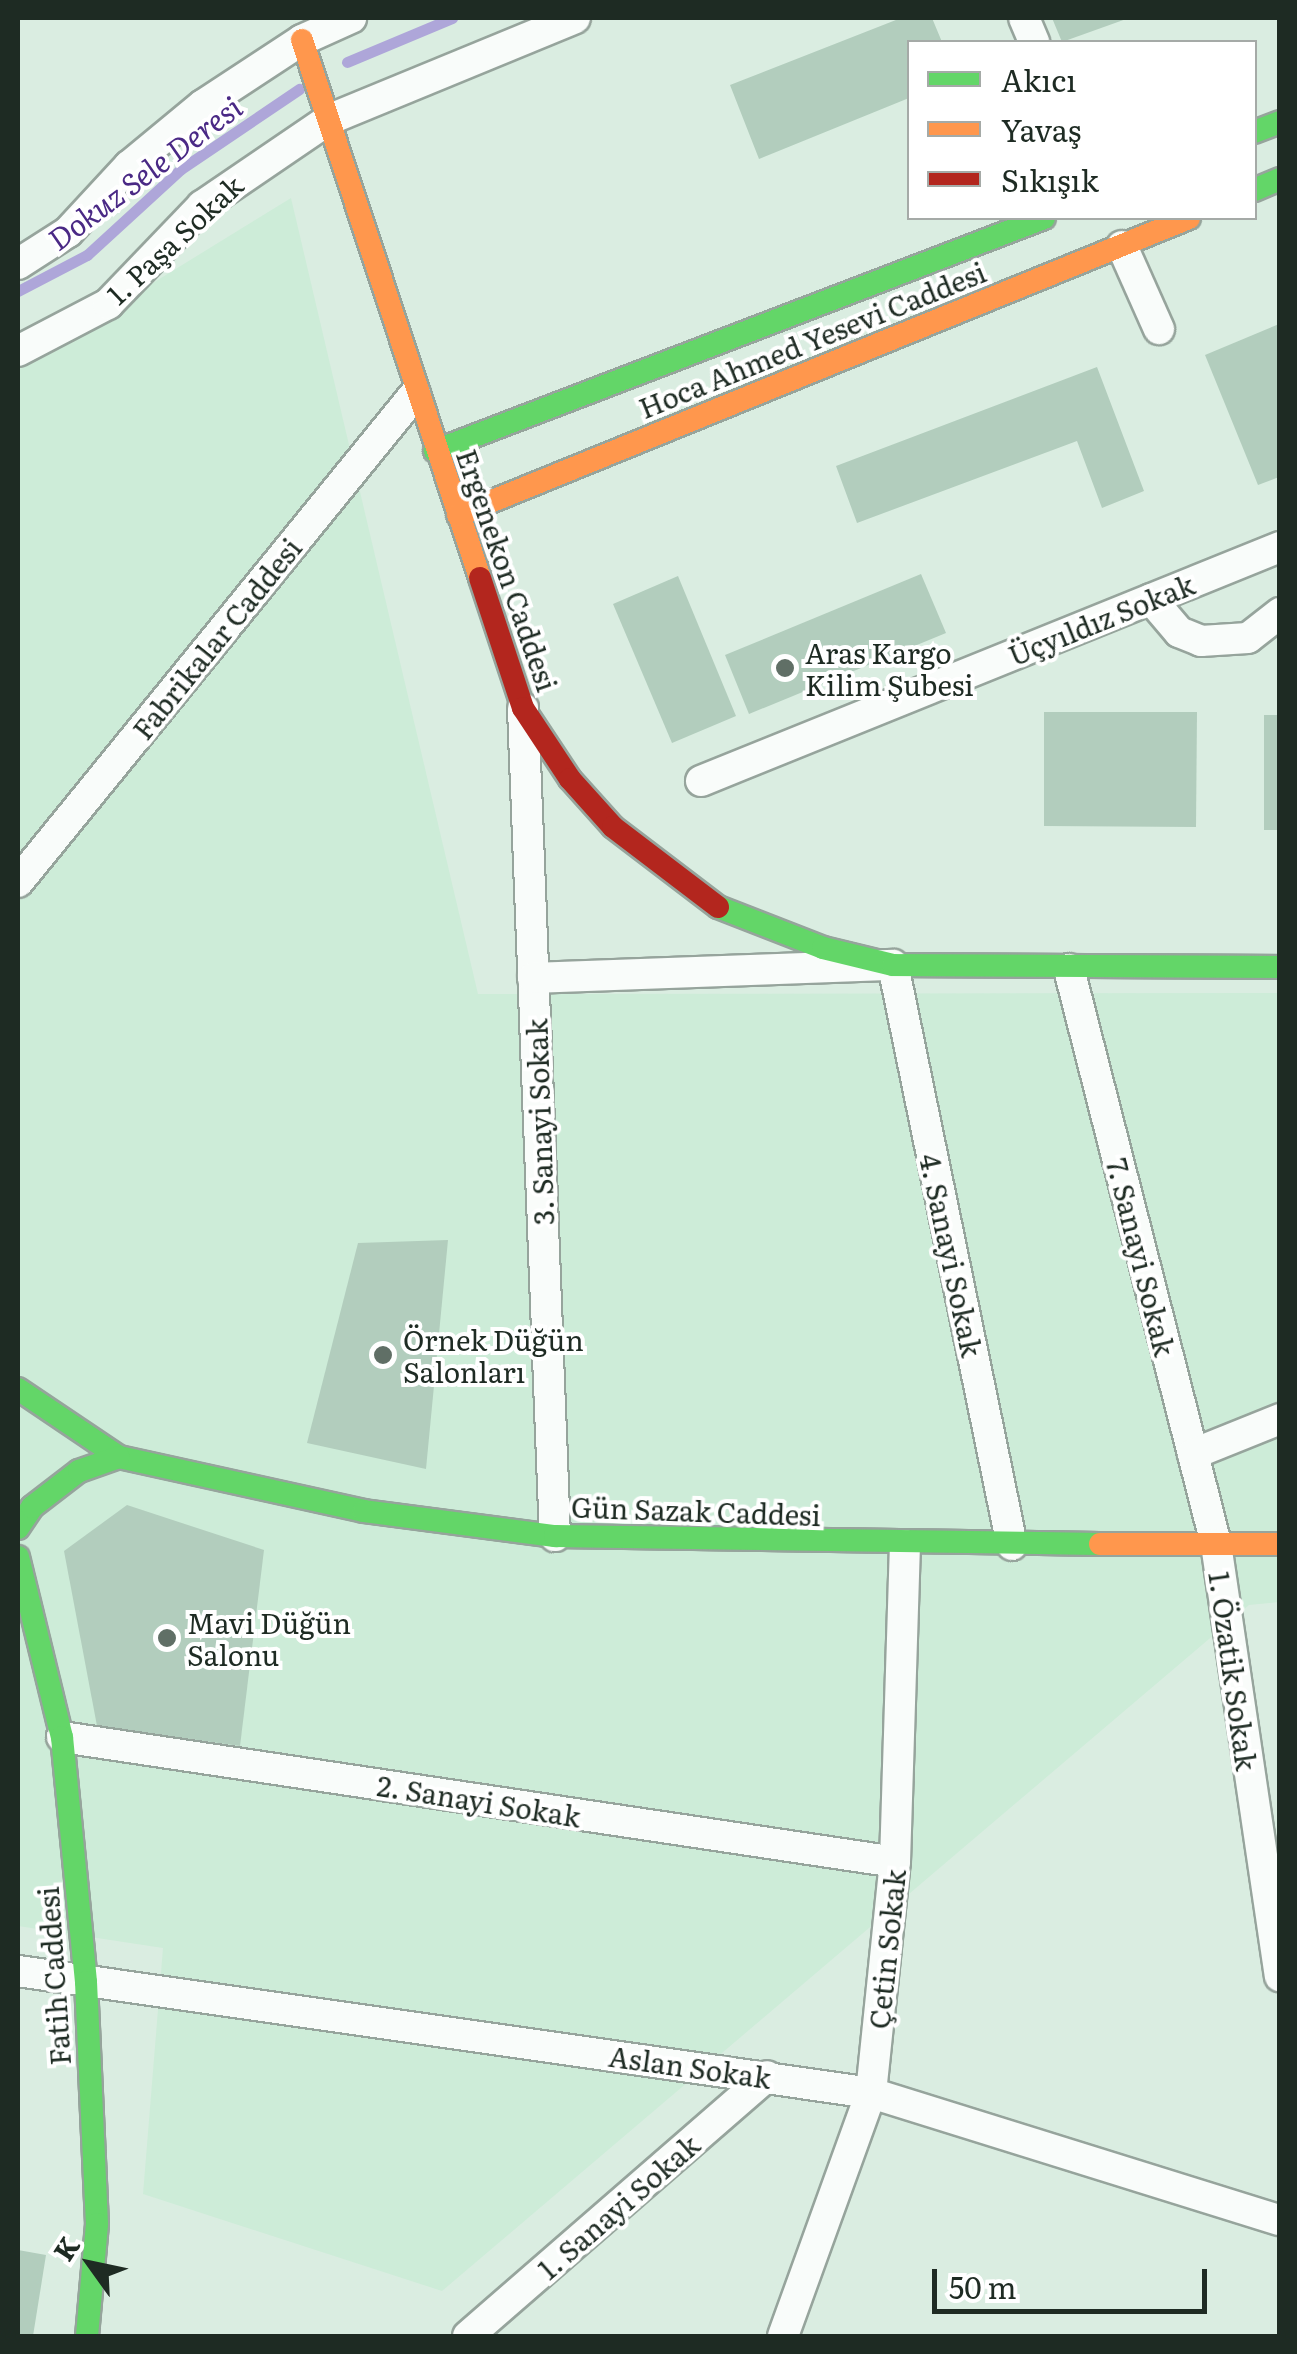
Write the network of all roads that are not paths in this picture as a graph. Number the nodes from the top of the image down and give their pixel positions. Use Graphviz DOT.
graph roads {
  1 [pos="351,18"];
  2 [pos="575,18"];
  3 [pos="296,29"];
  4 [pos="328,120"];
  5 [pos="1039,220"];
  6 [pos="1184,220"];
  7 [pos="1122,246"];
  8 [pos="18,264"];
  9 [pos="1159,329"];
  10 [pos="18,351"];
  11 [pos="415,394"];
  12 [pos="435,450"];
  13 [pos="458,515"];
  14 [pos="1280,547"];
  15 [pos="1151,599"];
  16 [pos="1280,613"];
  17 [pos="523,708"];
  18 [pos="701,781"];
  19 [pos="18,882"];
  20 [pos="893,964"];
  21 [pos="1280,966"];
  22 [pos="1070,969"];
  23 [pos="533,978"];
  24 [pos="18,1389"];
  25 [pos="1280,1419"];
  26 [pos="1192,1454"];
  27 [pos="118,1458"];
  28 [pos="18,1528"];
  29 [pos="555,1536"];
  30 [pos="1216,1544"];
  31 [pos="1280,1544"];
  32 [pos="1012,1545"];
  33 [pos="905,1546"];
  34 [pos="18,1557"];
  35 [pos="62,1738"];
  36 [pos="895,1862"];
  37 [pos="18,1971"];
  38 [pos="1280,1976"];
  39 [pos="86,1982"];
  40 [pos="767,2076"];
  41 [pos="871,2093"];
  42 [pos="1280,2220"];
  43 [pos="87,2336"];
  44 [pos="468,2336"];
  45 [pos="783,2336"];
  1 -- 3 [label="street"];
  2 -- 4 [label="street, 1. Paşa Sokak"];
  3 -- 4 [label="street, Ergenekon Caddesi"];
  3 -- 8 [label="street"];
  4 -- 10 [label="street, 1. Paşa Sokak"];
  4 -- 11 [label="street, Ergenekon Caddesi"];
  5 -- 12 [label="street, Hoca Ahmed Yesevi Caddesi"];
  6 -- 7 [label="street, Hoca Ahmed Yesevi Caddesi"];
  7 -- 9 [label="street"];
  7 -- 13 [label="street, Hoca Ahmed Yesevi Caddesi"];
  11 -- 12 [label="street, Ergenekon Caddesi"];
  11 -- 19 [label="street, Fabrikalar Caddesi"];
  12 -- 13 [label="street, Ergenekon Caddesi"];
  13 -- 17 [label="street, Ergenekon Caddesi"];
  14 -- 15 [label="street, Üçyıldız Sokak"];
  15 -- 16 [label="street"];
  15 -- 18 [label="street, Üçyıldız Sokak"];
  17 -- 20 [label="street, Ergenekon Caddesi"];
  17 -- 23 [label="street, 3. Sanayi Sokak"];
  20 -- 22 [label="street, Ergenekon Caddesi"];
  20 -- 23 [label="street"];
  20 -- 32 [label="street, 4. Sanayi Sokak"];
  21 -- 22 [label="street, Ergenekon Caddesi"];
  22 -- 26 [label="street, 7. Sanayi Sokak"];
  23 -- 29 [label="street, 3. Sanayi Sokak"];
  24 -- 27 [label="street"];
  25 -- 26 [label="street"];
  26 -- 30 [label="street, 7. Sanayi Sokak"];
  27 -- 28 [label="street"];
  27 -- 29 [label="street, Gün Sazak Caddesi"];
  29 -- 33 [label="street, Gün Sazak Caddesi"];
  30 -- 31 [label="street, Gün Sazak Caddesi"];
  30 -- 32 [label="street, Gün Sazak Caddesi"];
  30 -- 38 [label="street, 1. Özatik Sokak"];
  32 -- 33 [label="street, Gün Sazak Caddesi"];
  33 -- 36 [label="street, Çetin Sokak"];
  34 -- 35 [label="street, Fatih Caddesi"];
  35 -- 36 [label="street, 2. Sanayi Sokak"];
  35 -- 39 [label="street, Fatih Caddesi"];
  36 -- 41 [label="street, Çetin Sokak"];
  37 -- 39 [label="street, Aslan Sokak"];
  39 -- 40 [label="street, Aslan Sokak"];
  39 -- 43 [label="street, Fatih Caddesi"];
  40 -- 41 [label="street, Aslan Sokak"];
  40 -- 44 [label="street, 1. Sanayi Sokak"];
  41 -- 42 [label="street, Aslan Sokak"];
  41 -- 45 [label="street, Çetin Sokak"];
}
